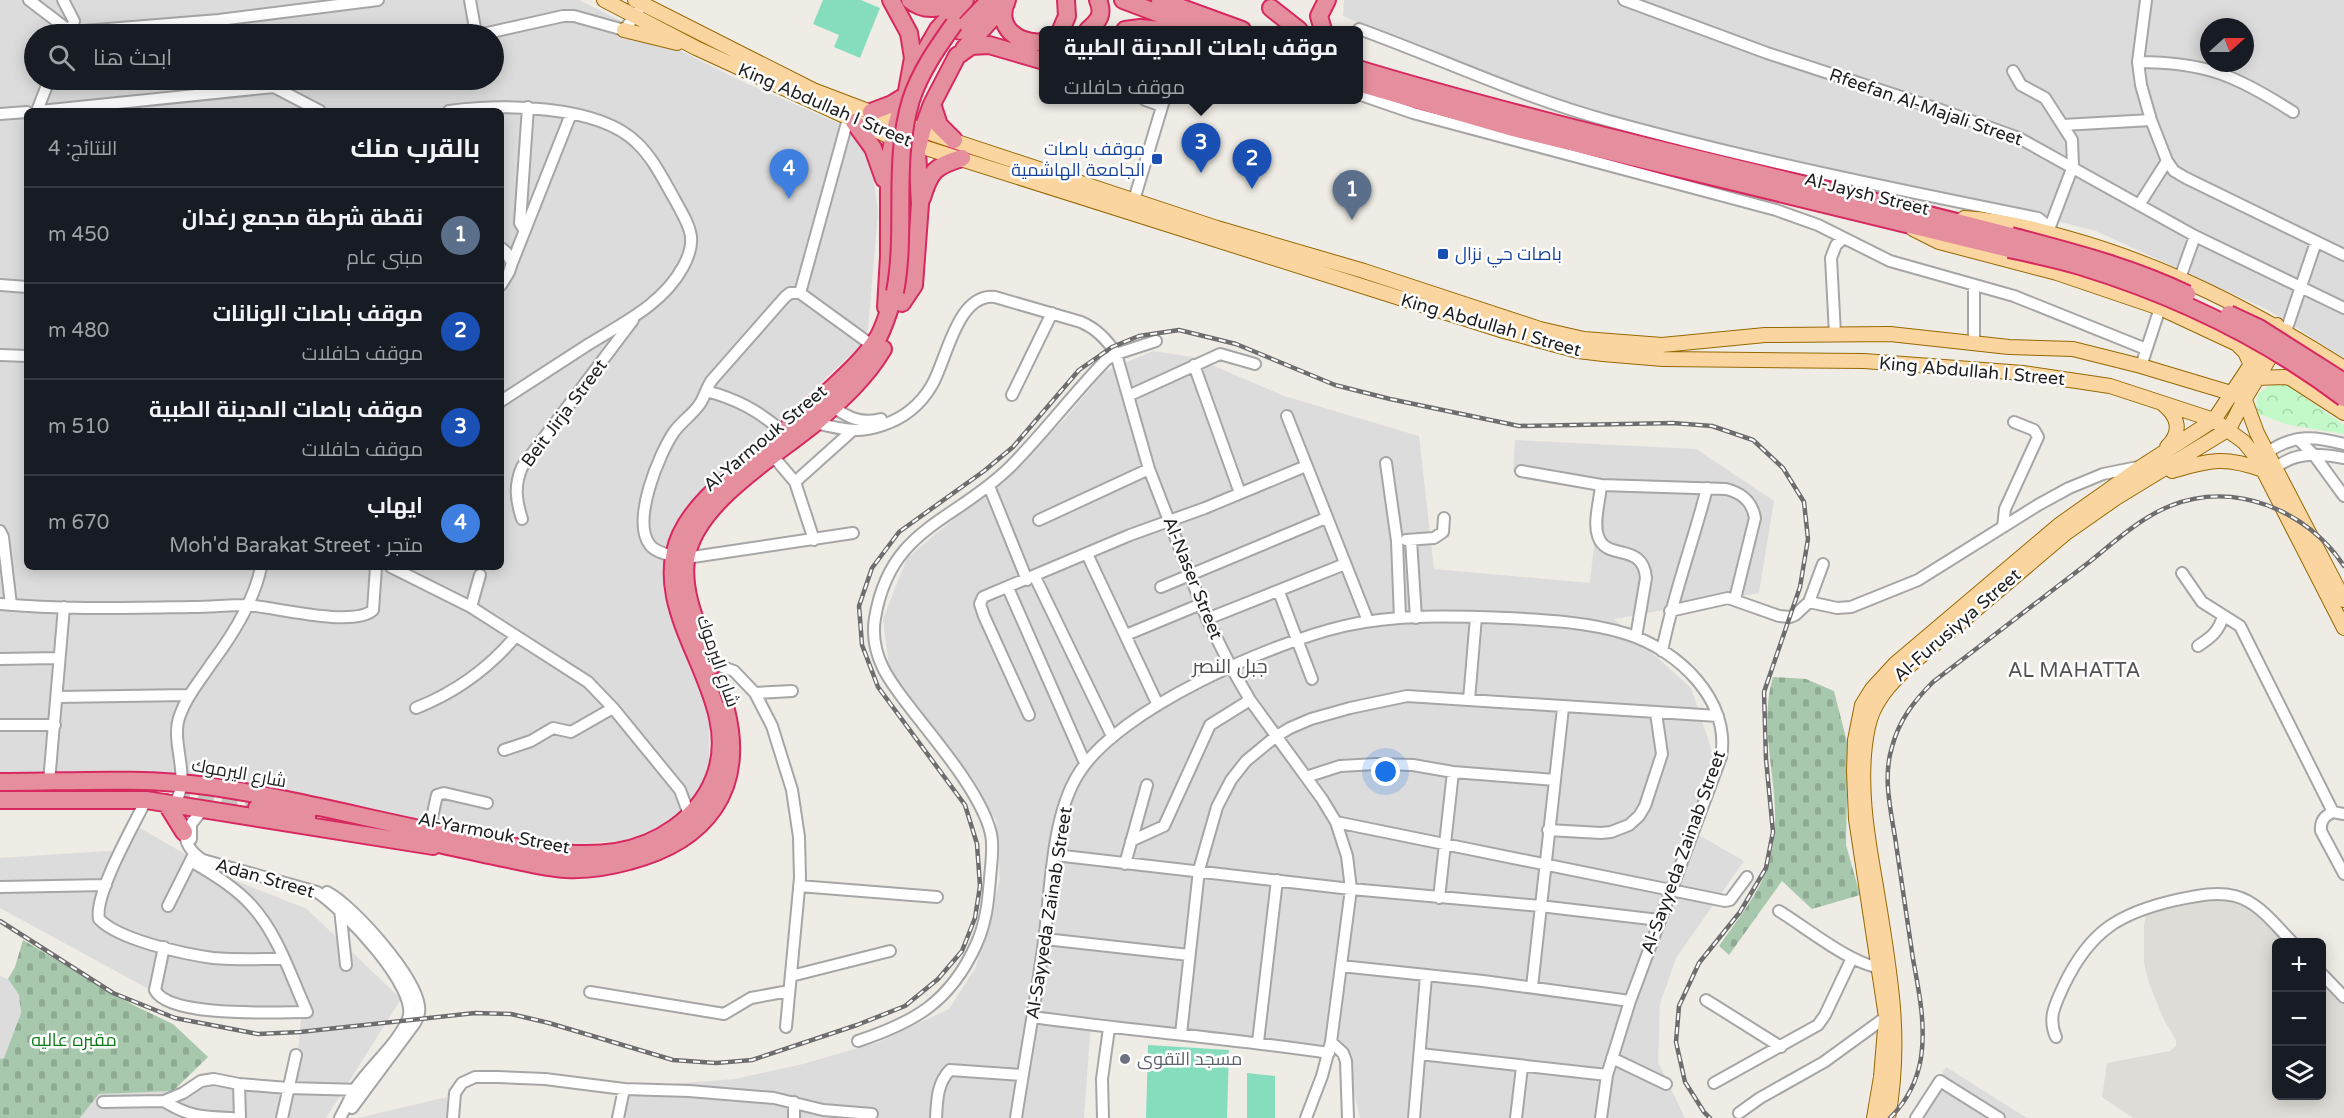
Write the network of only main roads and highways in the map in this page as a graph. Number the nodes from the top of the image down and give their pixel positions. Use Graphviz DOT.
graph roads {
  1 [pos="604,0"];
  2 [pos="891,0"];
  3 [pos="910,0"];
  4 [pos="963,0"];
  5 [pos="977,0"];
  6 [pos="1066,0"];
  7 [pos="1098,0"];
  8 [pos="1123,0"];
  9 [pos="1160,0"];
  10 [pos="1327,0"];
  11 [pos="640,2"];
  12 [pos="999,5"];
  13 [pos="1272,8"];
  14 [pos="1063,26"];
  15 [pos="1092,26"];
  16 [pos="1191,26"];
  17 [pos="1231,26"];
  18 [pos="1294,26"];
  19 [pos="1322,26"];
  20 [pos="957,27"];
  21 [pos="624,30"];
  22 [pos="696,48"];
  23 [pos="1036,50"];
  24 [pos="962,51"];
  25 [pos="1366,71"];
  26 [pos="910,78"];
  27 [pos="1363,84"];
  28 [pos="905,96"];
  29 [pos="932,104"];
  30 [pos="871,112"];
  31 [pos="851,120"];
  32 [pos="893,137"];
  33 [pos="954,140"];
  34 [pos="919,145"];
  35 [pos="962,158"];
  36 [pos="887,191"];
  37 [pos="920,204"];
  38 [pos="1906,224"];
  39 [pos="2008,230"];
  40 [pos="900,296"];
  41 [pos="885,323"];
  42 [pos="2281,328"];
  43 [pos="1663,352"];
  44 [pos="2344,368"];
  45 [pos="2254,372"];
  46 [pos="2344,382"];
  47 [pos="2237,396"];
  48 [pos="2344,398"];
  49 [pos="2159,400"];
  50 [pos="2344,413"];
  51 [pos="2214,420"];
  52 [pos="2229,429"];
  53 [pos="2155,458"];
  54 [pos="2270,468"];
  55 [pos="2147,472"];
  56 [pos="680,558"];
  57 [pos="2344,600"];
  58 [pos="2344,628"];
  59 [pos="0,782"];
  60 [pos="241,792"];
  61 [pos="0,794"];
  62 [pos="0,800"];
  63 [pos="181,800"];
  64 [pos="257,808"];
  65 [pos="235,813"];
  66 [pos="184,832"];
  67 [pos="453,848"];
  68 [pos="1884,967"];
  69 [pos="1874,1118"];
  70 [pos="1888,1118"];
  1 -- 22 [label="main road, King Abdullah I Street"];
  2 -- 26 [label="highway"];
  3 -- 4 [label="highway"];
  4 -- 26 [label="highway"];
  5 -- 20 [label="highway, Al-Yarmouk Street"];
  6 -- 14 [label="highway"];
  7 -- 15 [label="highway"];
  8 -- 16 [label="highway"];
  9 -- 17 [label="highway"];
  10 -- 19 [label="highway"];
  11 -- 30 [label="main road, King Abdullah I Street"];
  12 -- 20 [label="highway, Al-Yarmouk Street"];
  12 -- 23 [label="highway"];
  12 -- 24 [label="highway"];
  13 -- 18 [label="highway"];
  20 -- 40 [label="highway, Al-Yarmouk Street, bridge"];
  21 -- 22 [label="main road"];
  22 -- 31 [label="main road, King Abdullah I Street"];
  23 -- 24 [label="highway"];
  24 -- 29 [label="highway"];
  25 -- 39 [label="highway, Al-Jaysh Street"];
  26 -- 28 [label="highway"];
  27 -- 38 [label="highway, Al-Jaysh Street"];
  28 -- 30 [label="highway"];
  28 -- 32 [label="highway"];
  29 -- 33 [label="highway"];
  29 -- 34 [label="highway"];
  30 -- 32 [label="main road, King Abdullah I Street"];
  31 -- 32 [label="main road, King Abdullah I Street"];
  31 -- 36 [label="highway"];
  32 -- 34 [label="main road, King Abdullah I Street"];
  32 -- 34 [label="highway"];
  32 -- 36 [label="highway"];
  33 -- 34 [label="main road, King Abdullah I Street"];
  33 -- 43 [label="main road, King Abdullah I Street"];
  34 -- 35 [label="main road, King Abdullah I Street"];
  34 -- 37 [label="highway"];
  35 -- 37 [label="highway"];
  35 -- 43 [label="main road, King Abdullah I Street"];
  36 -- 41 [label="highway"];
  37 -- 40 [label="highway"];
  38 -- 39 [label="highway, Al-Jaysh Street"];
  38 -- 45 [label="main road"];
  39 -- 42 [label="main road"];
  39 -- 46 [label="highway, Al-Jaysh Street, bridge"];
  39 -- 48 [label="highway, Al-Jaysh Street, bridge"];
  40 -- 41 [label="highway"];
  40 -- 56 [label="highway, Al-Yarmouk Street"];
  41 -- 56 [label="highway, شارع اليرموك"];
  42 -- 44 [label="main road"];
  42 -- 45 [label="main road, Al-Furusiyya Street"];
  43 -- 47 [label="main road, King Abdullah I Street"];
  43 -- 49 [label="main road, King Abdullah I Street"];
  45 -- 47 [label="main road, Al-Furusiyya Street"];
  45 -- 50 [label="main road"];
  47 -- 51 [label="main road, Al-Furusiyya Street"];
  47 -- 52 [label="main road, Al-Furusiyya Street"];
  47 -- 54 [label="main road, King Abdullah I Street"];
  49 -- 51 [label="main road, King Abdullah I Street"];
  49 -- 53 [label="main road"];
  51 -- 52 [label="main road, King Abdullah I Street"];
  51 -- 53 [label="main road, Al-Furusiyya Street"];
  52 -- 54 [label="main road, King Abdullah I Street"];
  52 -- 55 [label="main road, Al-Furusiyya Street"];
  53 -- 55 [label="main road, Al-Furusiyya Street"];
  54 -- 55 [label="main road"];
  54 -- 57 [label="main road, King Abdullah I Street"];
  54 -- 58 [label="main road, King Abdullah I Street"];
  55 -- 68 [label="main road, Al-Furusiyya Street"];
  56 -- 60 [label="highway, شارع اليرموك"];
  56 -- 67 [label="highway, Al-Yarmouk Street"];
  59 -- 63 [label="highway, شارع اليرموك"];
  60 -- 63 [label="highway, شارع اليرموك"];
  60 -- 65 [label="highway"];
  61 -- 63 [label="highway"];
  62 -- 63 [label="highway"];
  63 -- 65 [label="highway"];
  63 -- 66 [label="highway"];
  64 -- 67 [label="highway, Al-Yarmouk Street"];
  65 -- 67 [label="highway"];
  68 -- 69 [label="main road, Al-Furusiyya Street"];
  68 -- 70 [label="main road, Al-Furusiyya Street"];
}
